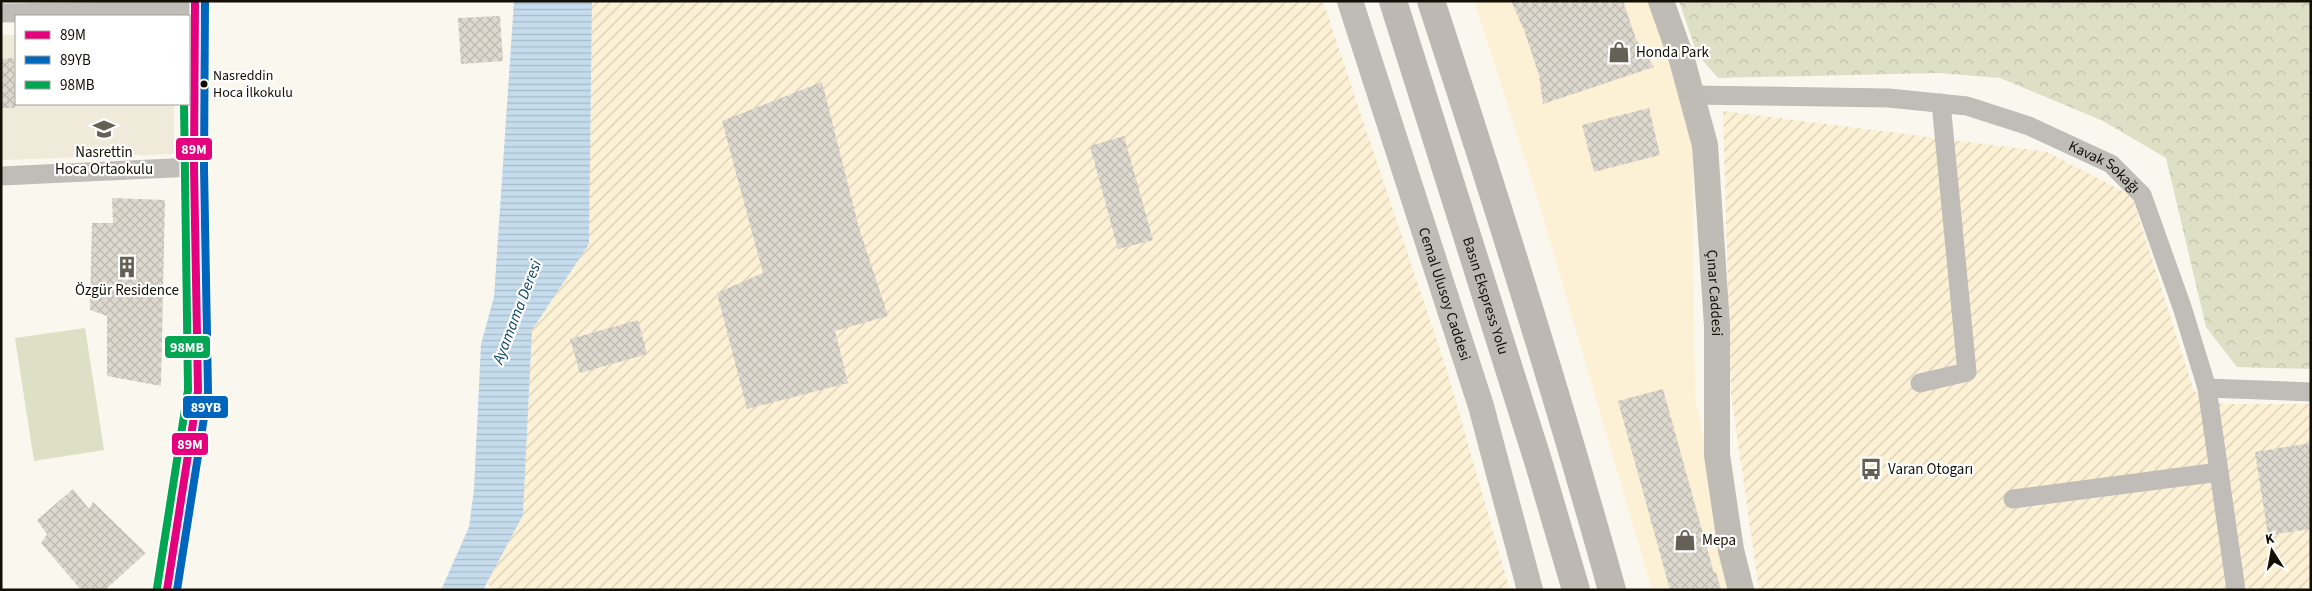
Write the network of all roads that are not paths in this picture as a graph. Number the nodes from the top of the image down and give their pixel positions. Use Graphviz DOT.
graph roads {
  1 [pos="1350,1"];
  2 [pos="1393,1"];
  3 [pos="1431,1"];
  4 [pos="1661,1"];
  5 [pos="195,5"];
  6 [pos="2,9"];
  7 [pos="1692,95"];
  8 [pos="1941,103"];
  9 [pos="194,167"];
  10 [pos="1,176"];
  11 [pos="1920,383"];
  12 [pos="2207,388"];
  13 [pos="2311,392"];
  14 [pos="2219,472"];
  15 [pos="2013,499"];
  16 [pos="167,590"];
  17 [pos="1530,590"];
  18 [pos="1576,590"];
  19 [pos="1612,590"];
  20 [pos="1741,590"];
  21 [pos="2236,590"];
  1 -- 17 [label="main road, Cemal Ulusoy Caddesi"];
  2 -- 18 [label="highway, Basın Ekspress Yolu"];
  3 -- 19 [label="highway"];
  4 -- 7 [label="main road, Çınar Caddesi"];
  5 -- 6 [label="street"];
  5 -- 9 [label="main road"];
  7 -- 8 [label="street, Kavak Sokağı"];
  7 -- 20 [label="main road, Çınar Caddesi"];
  8 -- 11 [label="street"];
  8 -- 12 [label="street, Kavak Sokağı"];
  9 -- 10 [label="street"];
  9 -- 16 [label="main road"];
  12 -- 13 [label="street"];
  12 -- 14 [label="street, Kavak Sokağı"];
  14 -- 15 [label="street"];
  14 -- 21 [label="street, Kavak Sokağı"];
}
